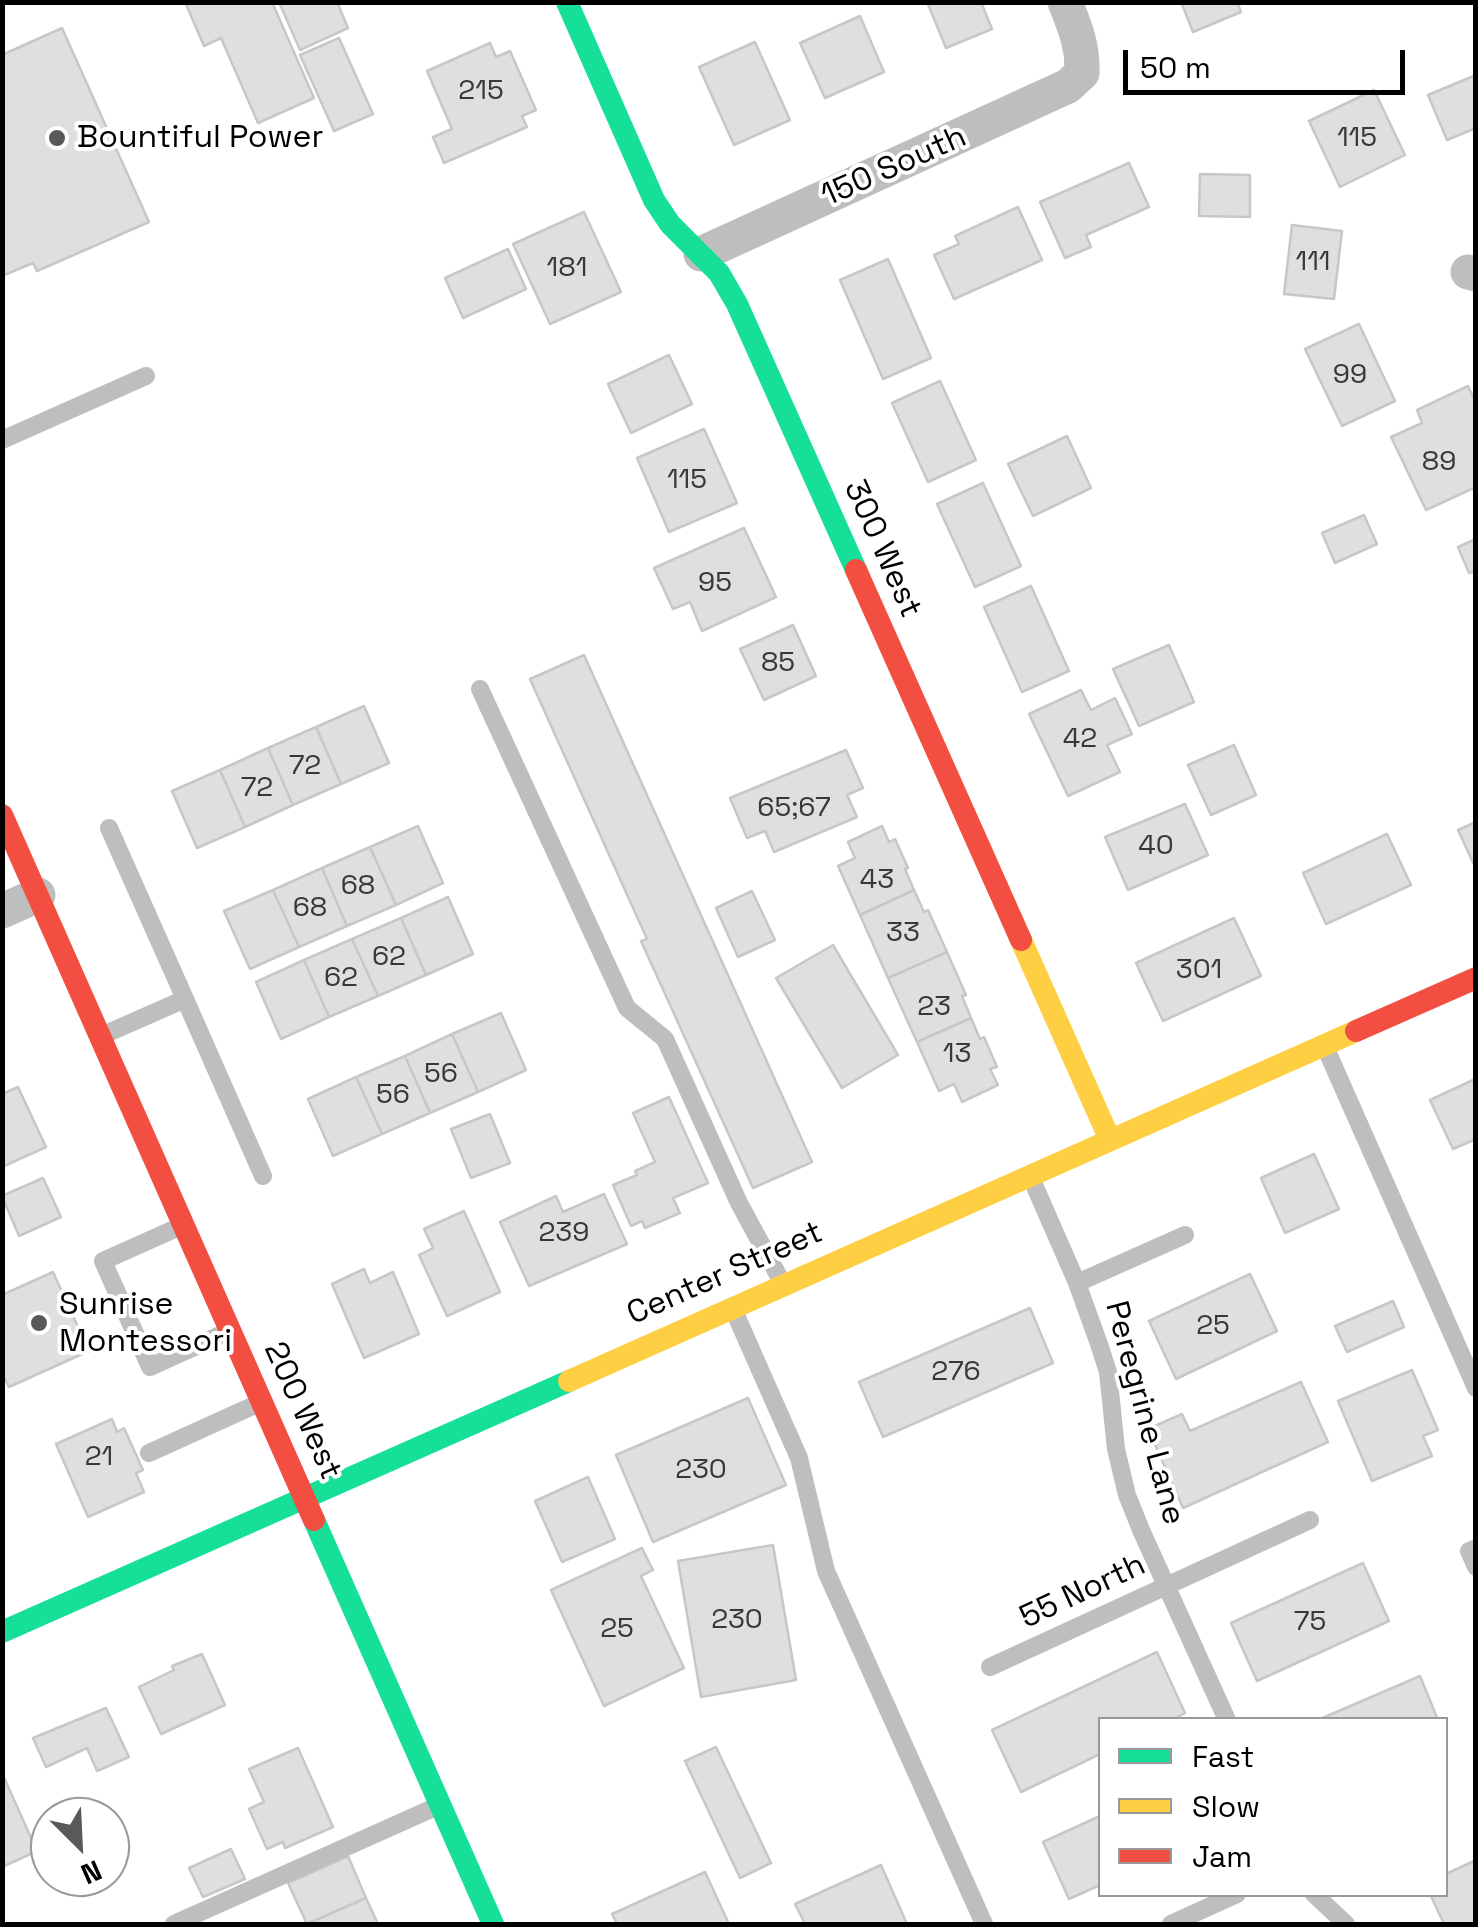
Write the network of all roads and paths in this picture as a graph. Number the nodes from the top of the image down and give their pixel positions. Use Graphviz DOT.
graph roads {
  1 [pos="567,2"];
  2 [pos="1064,2"];
  3 [pos="701,254"];
  4 [pos="146,376"];
  5 [pos="2,440"];
  6 [pos="480,689"];
  7 [pos="2,815"];
  8 [pos="109,828"];
  9 [pos="38,896"];
  10 [pos="2,911"];
  11 [pos="1476,978"];
  12 [pos="185,999"];
  13 [pos="100,1036"];
  14 [pos="1324,1045"];
  15 [pos="1110,1140"];
  16 [pos="263,1176"];
  17 [pos="1030,1176"];
  18 [pos="184,1225"];
  19 [pos="1185,1235"];
  20 [pos="1077,1283"];
  21 [pos="784,1284"];
  22 [pos="732,1307"];
  23 [pos="231,1331"];
  24 [pos="1476,1388"];
  25 [pos="262,1401"];
  26 [pos="150,1453"];
  27 [pos="304,1498"];
  28 [pos="1310,1520"];
  29 [pos="1476,1548"];
  30 [pos="1476,1567"];
  31 [pos="1166,1586"];
  32 [pos="2,1632"];
  33 [pos="990,1667"];
  34 [pos="1225,1717"];
  35 [pos="440,1805"];
  36 [pos="1230,1897"];
  37 [pos="1317,1897"];
  38 [pos="174,1924"];
  39 [pos="493,1924"];
  40 [pos="984,1924"];
  41 [pos="1170,1924"];
  42 [pos="1346,1924"];
  1 -- 3 [label="street, 300 West"];
  2 -- 3 [label="street, 150 South"];
  3 -- 15 [label="street, 300 West"];
  4 -- 5 [label="lane"];
  6 -- 21 [label="lane"];
  7 -- 9 [label="street, 200 West"];
  8 -- 12 [label="lane"];
  9 -- 10 [label="street"];
  9 -- 13 [label="street, 200 West"];
  11 -- 14 [label="street, Center Street"];
  12 -- 13 [label="lane"];
  12 -- 16 [label="lane"];
  13 -- 18 [label="street, 200 West"];
  14 -- 15 [label="street, Center Street"];
  14 -- 24 [label="lane"];
  15 -- 17 [label="street, Center Street"];
  17 -- 20 [label="lane, Peregrine Lane"];
  17 -- 21 [label="street, Center Street"];
  18 -- 23 [label="street, 200 West"];
  18 -- 23 [label="lane"];
  19 -- 20 [label="lane"];
  20 -- 31 [label="lane, Peregrine Lane"];
  21 -- 22 [label="street, Center Street"];
  22 -- 27 [label="street, Center Street"];
  22 -- 40 [label="lane"];
  23 -- 25 [label="street, 200 West"];
  25 -- 26 [label="lane"];
  25 -- 27 [label="street, 200 West"];
  27 -- 32 [label="street, Center Street"];
  27 -- 35 [label="street, 200 West"];
  28 -- 31 [label="lane, 55 North"];
  29 -- 30 [label="lane"];
  31 -- 33 [label="lane, 55 North"];
  31 -- 34 [label="lane, Peregrine Lane"];
  35 -- 38 [label="lane"];
  35 -- 39 [label="street, 200 West"];
  36 -- 41 [label="lane"];
  37 -- 42 [label="lane"];
}
